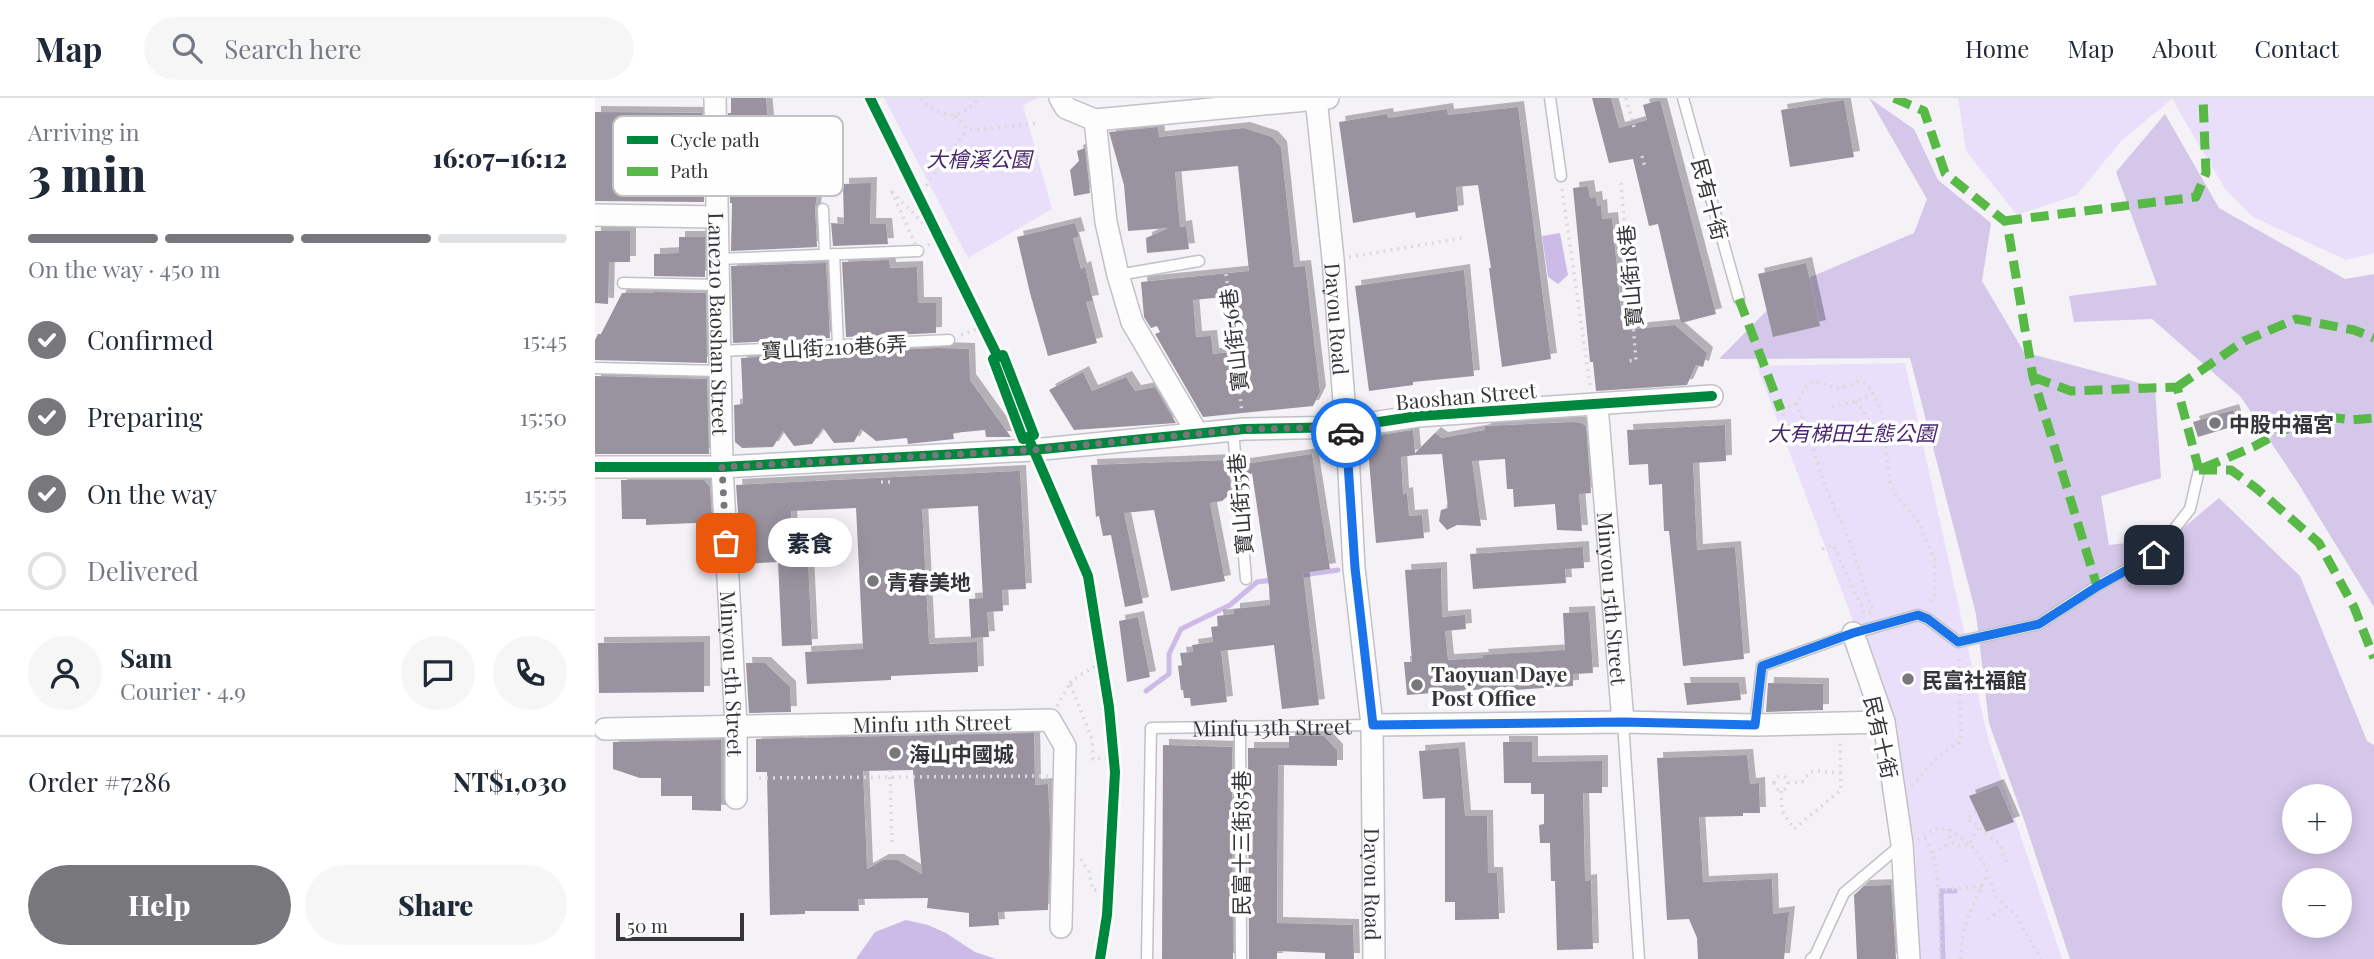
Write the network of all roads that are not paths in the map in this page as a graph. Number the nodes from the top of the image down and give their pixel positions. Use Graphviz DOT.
graph roads {
  1 [pos="715,98"];
  2 [pos="1060,98"];
  3 [pos="1550,98"];
  4 [pos="1683,98"];
  5 [pos="1320,99"];
  6 [pos="715,116"];
  7 [pos="1095,120"];
  8 [pos="1561,176"];
  9 [pos="717,196"];
  10 [pos="823,209"];
  11 [pos="595,215"];
  12 [pos="717,218"];
  13 [pos="918,251"];
  14 [pos="829,254"];
  15 [pos="718,259"];
  16 [pos="1199,261"];
  17 [pos="1118,275"];
  18 [pos="623,283"];
  19 [pos="718,285"];
  20 [pos="1739,299"];
  21 [pos="949,340"];
  22 [pos="838,345"];
  23 [pos="720,361"];
  24 [pos="595,368"];
  25 [pos="1711,396"];
  26 [pos="1595,405"];
  27 [pos="1346,427"];
  28 [pos="1233,430"];
  29 [pos="1197,433"];
  30 [pos="595,467"];
  31 [pos="722,467"];
  32 [pos="2199,470"];
  33 [pos="1246,579"];
  34 [pos="1853,633"];
  35 [pos="1623,722"];
  36 [pos="1884,722"];
  37 [pos="1373,725"];
  38 [pos="1755,725"];
  39 [pos="736,726"];
  40 [pos="1240,727"];
  41 [pos="605,729"];
  42 [pos="736,798"];
  43 [pos="1909,836"];
  44 [pos="1062,927"];
  45 [pos="1147,959"];
  46 [pos="1241,959"];
  47 [pos="1374,959"];
  48 [pos="1639,959"];
  49 [pos="1811,959"];
  50 [pos="1909,959"];
  1 -- 6 [label="street, Lane210 Baoshan Street"];
  2 -- 7 [label="street"];
  3 -- 8 [label="lane"];
  4 -- 20 [label="lane, 民有十街"];
  5 -- 7 [label="street"];
  5 -- 27 [label="street, Dayou Road"];
  7 -- 17 [label="street"];
  9 -- 12 [label="street, Lane210 Baoshan Street"];
  10 -- 14 [label="lane"];
  11 -- 12 [label="street"];
  12 -- 15 [label="street, Lane210 Baoshan Street"];
  13 -- 14 [label="lane"];
  14 -- 15 [label="lane"];
  14 -- 22 [label="lane"];
  15 -- 19 [label="street, Lane210 Baoshan Street"];
  16 -- 17 [label="lane"];
  17 -- 29 [label="street"];
  18 -- 19 [label="lane"];
  19 -- 23 [label="street, Lane210 Baoshan Street"];
  21 -- 22 [label="lane, 寶山街210巷6弄"];
  22 -- 23 [label="lane, 寶山街210巷6弄"];
  23 -- 24 [label="lane, 寶山街210巷6弄"];
  23 -- 31 [label="street, Lane210 Baoshan Street"];
  25 -- 26 [label="street, Baoshan Street"];
  26 -- 27 [label="street, Baoshan Street"];
  26 -- 35 [label="street, Minyou 15th Street"];
  27 -- 28 [label="street, Baoshan Street"];
  27 -- 37 [label="street, Dayou Road"];
  28 -- 29 [label="street, Baoshan Street"];
  28 -- 33 [label="lane, 寶山街55巷"];
  29 -- 31 [label="street, Baoshan Street"];
  30 -- 31 [label="street, Baoshan Street"];
  31 -- 39 [label="street, Minyou 5th Street"];
  32 -- 34 [label="lane"];
  34 -- 36 [label="street, 民有十街"];
  34 -- 38 [label="lane"];
  35 -- 37 [label="street, Minfu 13th Street"];
  35 -- 38 [label="street, Minfu 13th Street"];
  35 -- 48 [label="lane, Minyou 15th Street"];
  36 -- 38 [label="street, Minfu 13th Street"];
  36 -- 43 [label="street, 民有十街"];
  37 -- 40 [label="lane, Minfu 13th Street"];
  37 -- 47 [label="street, Dayou Road"];
  39 -- 41 [label="street, Minfu 11th Street"];
  39 -- 42 [label="street, Minyou 5th Street"];
  39 -- 44 [label="street, Minfu 11th Street"];
  40 -- 45 [label="lane, Minfu 13th Street"];
  40 -- 46 [label="lane, 民富十三街85巷"];
  43 -- 49 [label="lane"];
  43 -- 50 [label="street, 民有十街"];
}
